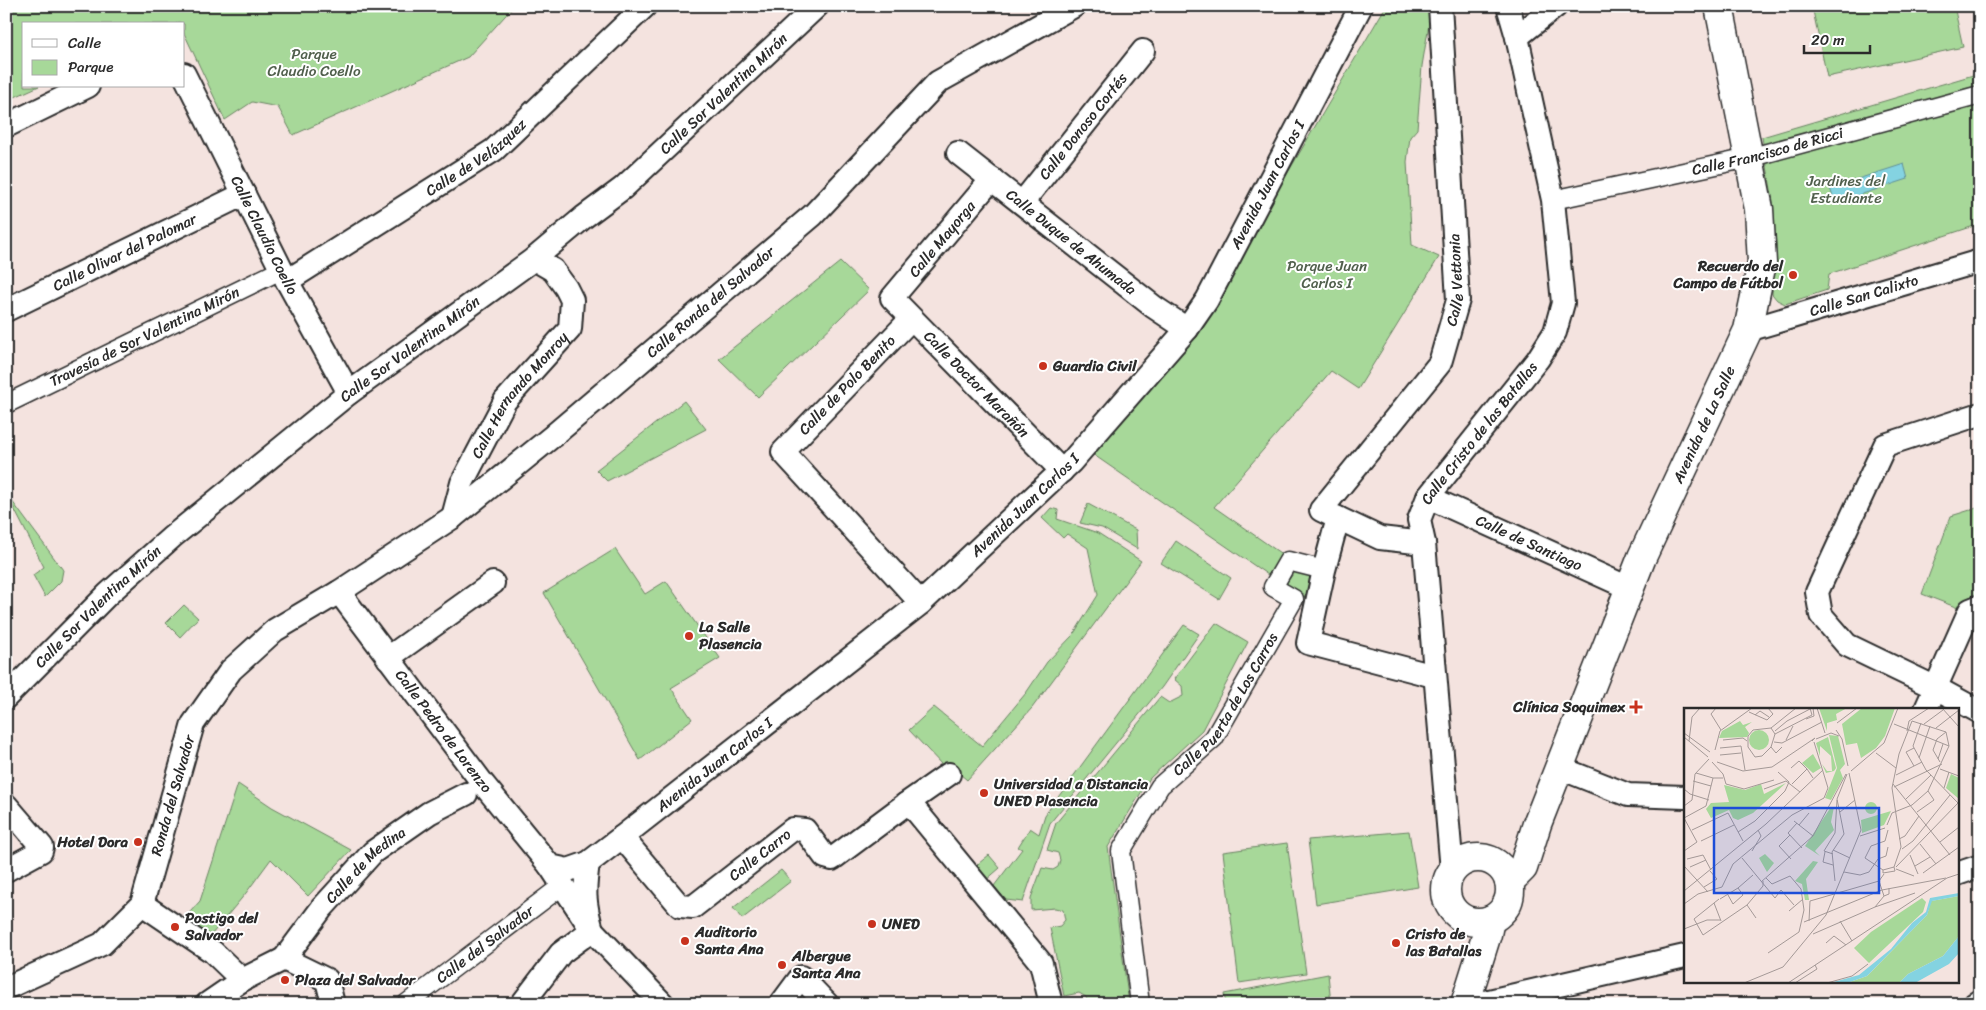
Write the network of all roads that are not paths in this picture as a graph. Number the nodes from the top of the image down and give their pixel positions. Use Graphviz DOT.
graph roads {
  1 [pos="645,6"];
  2 [pos="817,6"];
  3 [pos="1074,6"];
  4 [pos="1361,6"];
  5 [pos="1440,6"];
  6 [pos="1508,6"];
  7 [pos="1556,6"];
  8 [pos="1719,6"];
  9 [pos="1517,37"];
  10 [pos="1144,50"];
  11 [pos="185,76"];
  12 [pos="84,88"];
  13 [pos="1980,95"];
  14 [pos="6,126"];
  15 [pos="958,153"];
  16 [pos="1749,158"];
  17 [pos="992,180"];
  18 [pos="244,194"];
  19 [pos="1553,200"];
  20 [pos="1022,203"];
  21 [pos="534,259"];
  22 [pos="1980,261"];
  23 [pos="284,276"];
  24 [pos="892,298"];
  25 [pos="6,310"];
  26 [pos="911,319"];
  27 [pos="1187,329"];
  28 [pos="1748,330"];
  29 [pos="349,393"];
  30 [pos="6,404"];
  31 [pos="1980,414"];
  32 [pos="1062,471"];
  33 [pos="1428,497"];
  34 [pos="1329,514"];
  35 [pos="453,517"];
  36 [pos="1424,543"];
  37 [pos="1324,570"];
  38 [pos="493,583"];
  39 [pos="1631,589"];
  40 [pos="339,592"];
  41 [pos="921,603"];
  42 [pos="1980,606"];
  43 [pos="388,658"];
  44 [pos="1434,676"];
  45 [pos="1936,688"];
  46 [pos="6,697"];
  47 [pos="1926,708"];
  48 [pos="1980,712"];
  49 [pos="1560,768"];
  50 [pos="949,774"];
  51 [pos="466,794"];
  52 [pos="1684,797"];
  53 [pos="6,804"];
  54 [pos="906,804"];
  55 [pos="1537,824"];
  56 [pos="622,837"];
  57 [pos="1490,860"];
  58 [pos="588,863"];
  59 [pos="550,866"];
  60 [pos="6,870"];
  61 [pos="1452,871"];
  62 [pos="1509,882"];
  63 [pos="563,885"];
  64 [pos="142,904"];
  65 [pos="1477,920"];
  66 [pos="592,930"];
  67 [pos="1684,956"];
  68 [pos="284,959"];
  69 [pos="242,980"];
  70 [pos="6,988"];
  71 [pos="1471,996"];
  72 [pos="1980,1001"];
  73 [pos="207,1004"];
  74 [pos="333,1004"];
  75 [pos="406,1004"];
  76 [pos="522,1004"];
  77 [pos="663,1004"];
  78 [pos="781,1004"];
  79 [pos="827,1004"];
  80 [pos="1051,1004"];
  81 [pos="1140,1004"];
  82 [pos="1974,1004"];
  1 -- 23 [label="street, Calle de Velázquez"];
  2 -- 21 [label="street, Calle Sor Valentina Mirón"];
  3 -- 35 [label="street, Calle Ronda del Salvador"];
  4 -- 27 [label="street, Avenida Juan Carlos I"];
  5 -- 34 [label="street, Calle Vettonia"];
  6 -- 9 [label="street, Calle Cristo de las Batallas"];
  7 -- 9 [label="street"];
  8 -- 16 [label="main road, Avenida de La Salle"];
  9 -- 19 [label="street, Calle Cristo de las Batallas"];
  10 -- 20 [label="street, Calle Donoso Cortés"];
  11 -- 18 [label="street, Calle Claudio Coello"];
  12 -- 14 [label="street"];
  13 -- 16 [label="street, Calle Francisco de Ricci"];
  15 -- 17 [label="street, Calle Duque de Ahumada"];
  16 -- 19 [label="street, Calle Francisco de Ricci"];
  16 -- 28 [label="main road, Avenida de La Salle"];
  17 -- 20 [label="street, Calle Duque de Ahumada"];
  17 -- 24 [label="street, Calle Mayorga"];
  18 -- 23 [label="street, Calle Claudio Coello"];
  18 -- 25 [label="street, Calle Olivar del Palomar"];
  19 -- 33 [label="street, Calle Cristo de las Batallas"];
  20 -- 27 [label="street, Calle Duque de Ahumada"];
  21 -- 29 [label="street, Calle Sor Valentina Mirón"];
  21 -- 35 [label="street, Calle Hernando Monroy"];
  22 -- 28 [label="street, Calle San Calixto"];
  23 -- 29 [label="street, Calle Claudio Coello"];
  23 -- 30 [label="street, Travesía de Sor Valentina Mirón"];
  24 -- 26 [label="street, Calle Doctor Marañón"];
  26 -- 32 [label="street, Calle Doctor Marañón"];
  26 -- 41 [label="street, Calle de Polo Benito"];
  27 -- 32 [label="street, Avenida Juan Carlos I"];
  28 -- 39 [label="main road, Avenida de La Salle"];
  29 -- 46 [label="street, Calle Sor Valentina Mirón"];
  31 -- 45 [label="street"];
  32 -- 41 [label="street, Avenida Juan Carlos I"];
  33 -- 36 [label="street, Calle Cristo de las Batallas"];
  33 -- 39 [label="street, Calle de Santiago"];
  34 -- 36 [label="street"];
  34 -- 37 [label="street"];
  35 -- 40 [label="street, Calle Ronda del Salvador"];
  36 -- 44 [label="street, Calle Cristo de las Batallas"];
  37 -- 44 [label="street"];
  37 -- 81 [label="street, Calle Puerta de Los Carros"];
  38 -- 43 [label="street"];
  39 -- 49 [label="main road, Avenida de La Salle"];
  40 -- 43 [label="street, Calle Pedro de Lorenzo"];
  40 -- 64 [label="street, Ronda del Salvador"];
  41 -- 56 [label="street, Avenida Juan Carlos I"];
  42 -- 45 [label="street"];
  43 -- 59 [label="street, Calle Pedro de Lorenzo"];
  44 -- 61 [label="street, Calle Cristo de las Batallas"];
  45 -- 47 [label="street"];
  45 -- 48 [label="street"];
  49 -- 52 [label="street"];
  49 -- 55 [label="main road, Avenida de La Salle"];
  50 -- 54 [label="street, Calle Carro"];
  51 -- 68 [label="street, Calle de Medina"];
  53 -- 60 [label="street"];
  54 -- 56 [label="street, Calle Carro"];
  54 -- 80 [label="street"];
  55 -- 57 [label="main road, Avenida de La Salle"];
  55 -- 62 [label="main road, Avenida de La Salle"];
  56 -- 58 [label="street, Avenida Juan Carlos I"];
  57 -- 61 [label="main road"];
  57 -- 62 [label="main road"];
  58 -- 59 [label="street, Avenida Juan Carlos I"];
  58 -- 63 [label="street"];
  58 -- 66 [label="street"];
  59 -- 63 [label="street, Calle Pedro de Lorenzo"];
  61 -- 65 [label="main road"];
  62 -- 65 [label="main road"];
  63 -- 66 [label="street, Calle Pedro de Lorenzo"];
  63 -- 75 [label="street, Calle del Salvador"];
  64 -- 69 [label="street"];
  64 -- 70 [label="street, Ronda del Salvador"];
  65 -- 71 [label="main road"];
  66 -- 76 [label="street"];
  66 -- 77 [label="street, Calle Pedro de Lorenzo"];
  67 -- 71 [label="street"];
  68 -- 69 [label="street"];
  68 -- 74 [label="street"];
  69 -- 73 [label="street"];
  72 -- 82 [label="street"];
  78 -- 79 [label="street"];
}
